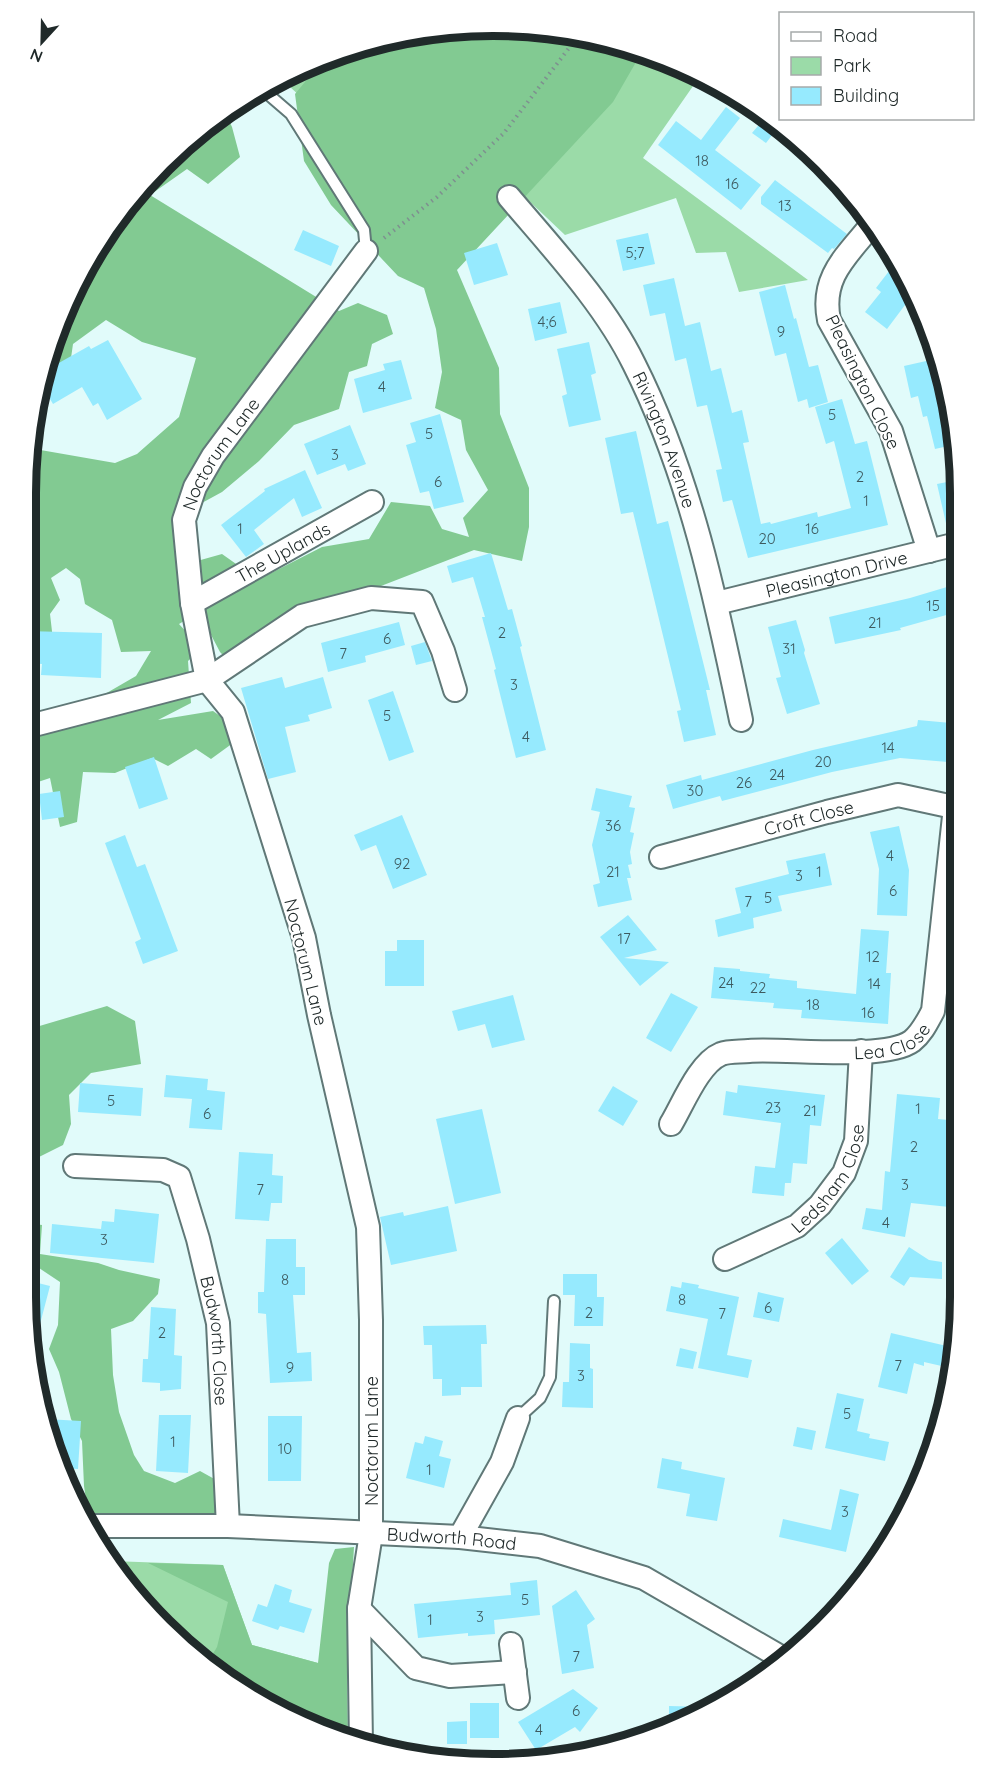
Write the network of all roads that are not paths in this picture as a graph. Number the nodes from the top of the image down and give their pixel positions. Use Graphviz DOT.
graph roads {
  1 [pos="269,95"];
  2 [pos="509,196"];
  3 [pos="867,231"];
  4 [pos="366,251"];
  5 [pos="372,502"];
  6 [pos="950,546"];
  7 [pos="929,551"];
  8 [pos="192,603"];
  9 [pos="717,603"];
  10 [pos="207,680"];
  11 [pos="456,690"];
  12 [pos="741,720"];
  13 [pos="36,724"];
  14 [pos="950,806"];
  15 [pos="661,857"];
  16 [pos="950,860"];
  17 [pos="861,1051"];
  18 [pos="671,1124"];
  19 [pos="75,1166"];
  20 [pos="725,1259"];
  21 [pos="554,1301"];
  22 [pos="518,1418"];
  23 [pos="98,1526"];
  24 [pos="228,1526"];
  25 [pos="371,1534"];
  26 [pos="460,1537"];
  27 [pos="359,1609"];
  28 [pos="512,1644"];
  29 [pos="777,1655"];
  30 [pos="514,1672"];
  31 [pos="518,1698"];
  32 [pos="361,1734"];
  1 -- 4 [label="lane"];
  2 -- 9 [label="street, Rivington Avenue"];
  3 -- 7 [label="street, Pleasington Close"];
  4 -- 8 [label="street, Noctorum Lane"];
  5 -- 8 [label="street, The Uplands"];
  6 -- 7 [label="street, Pleasington Drive"];
  7 -- 9 [label="street, Pleasington Drive"];
  8 -- 10 [label="street, Noctorum Lane"];
  9 -- 12 [label="street, Rivington Avenue"];
  10 -- 11 [label="street"];
  10 -- 13 [label="street"];
  10 -- 25 [label="street, Noctorum Lane"];
  14 -- 15 [label="street, Croft Close"];
  16 -- 17 [label="street, Lea Close"];
  17 -- 18 [label="street, Lea Close"];
  17 -- 20 [label="street, Ledsham Close"];
  19 -- 24 [label="street, Budworth Close"];
  21 -- 22 [label="lane"];
  22 -- 26 [label="street"];
  23 -- 24 [label="street, Budworth Road"];
  24 -- 25 [label="street, Budworth Road"];
  25 -- 26 [label="street, Budworth Road"];
  25 -- 27 [label="street, Noctorum Lane"];
  26 -- 29 [label="street, Budworth Road"];
  27 -- 30 [label="street"];
  27 -- 32 [label="street, Noctorum Lane"];
  28 -- 30 [label="street"];
  30 -- 31 [label="street"];
}
